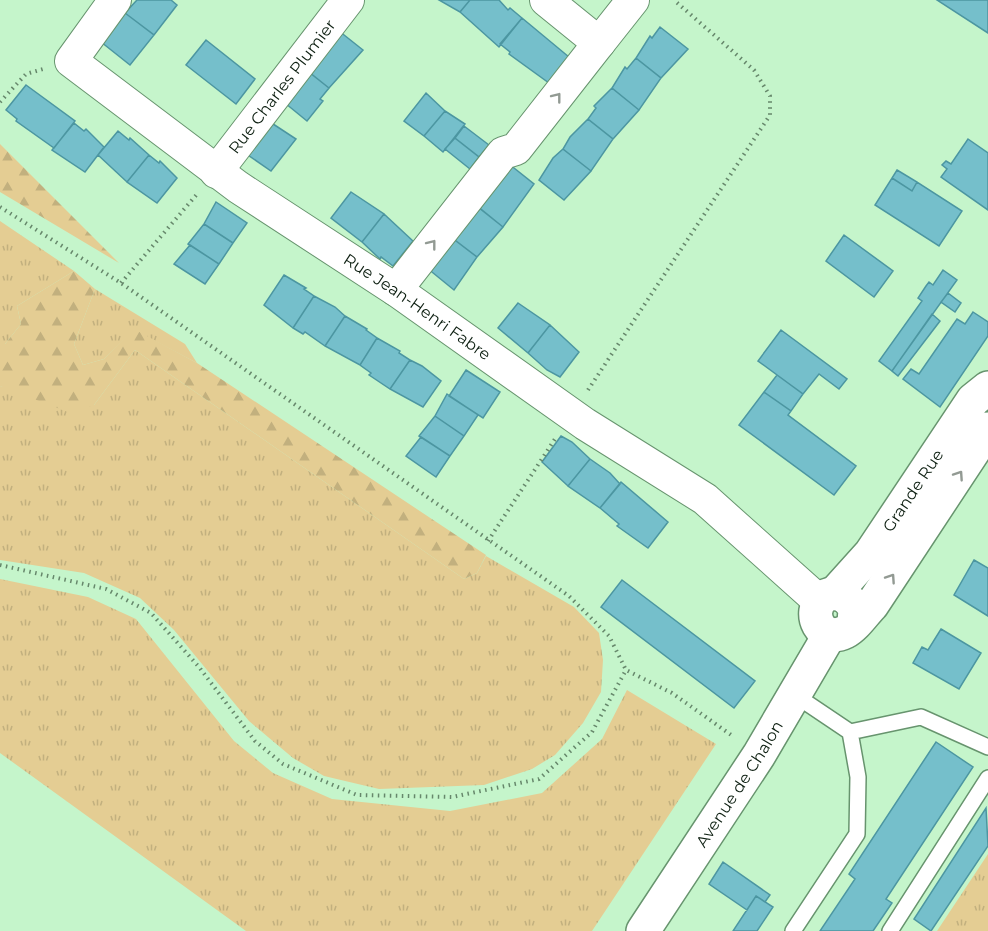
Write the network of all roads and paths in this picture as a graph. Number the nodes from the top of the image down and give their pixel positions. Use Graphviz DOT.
graph roads {
  1 [pos="115,0"];
  2 [pos="348,0"];
  3 [pos="546,0"];
  4 [pos="633,0"];
  5 [pos="674,0"];
  6 [pos="600,43"];
  7 [pos="71,61"];
  8 [pos="0,102"];
  9 [pos="216,172"];
  10 [pos="0,207"];
  11 [pos="122,283"];
  12 [pos="396,290"];
  13 [pos="988,388"];
  14 [pos="572,414"];
  15 [pos="988,429"];
  16 [pos="488,541"];
  17 [pos="0,565"];
  18 [pos="827,597"];
  19 [pos="842,628"];
  20 [pos="626,670"];
  21 [pos="795,695"];
  22 [pos="850,732"];
  23 [pos="988,747"];
  24 [pos="759,755"];
  25 [pos="988,778"];
  26 [pos="643,931"];
  27 [pos="793,931"];
  28 [pos="890,931"];
  1 -- 7 [label="street"];
  2 -- 9 [label="street, Rue Charles Plumier"];
  3 -- 6 [label="street"];
  4 -- 6 [label="street"];
  5 -- 14 [label="path"];
  12 -- 6 [label="street, one-way"];
  7 -- 8 [label="path"];
  7 -- 9 [label="street, Rue Jean-Henri Fabre"];
  9 -- 11 [label="path"];
  9 -- 12 [label="street, Rue Jean-Henri Fabre"];
  10 -- 11 [label="path"];
  11 -- 16 [label="path"];
  12 -- 14 [label="street, Rue Jean-Henri Fabre"];
  13 -- 18 [label="main road, Grande Rue"];
  14 -- 16 [label="path"];
  14 -- 18 [label="street, Rue Jean-Henri Fabre"];
  19 -- 15 [label="main road, Grande Rue, one-way"];
  16 -- 20 [label="path"];
  17 -- 20 [label="path"];
  18 -- 19 [label="main road"];
  19 -- 21 [label="main road, Avenue de Chalon"];
  20 -- 24 [label="path"];
  21 -- 22 [label="lane"];
  21 -- 24 [label="main road, Avenue de Chalon"];
  22 -- 23 [label="lane"];
  22 -- 27 [label="lane"];
  24 -- 26 [label="main road, Avenue de Chalon"];
  25 -- 28 [label="lane"];
}
